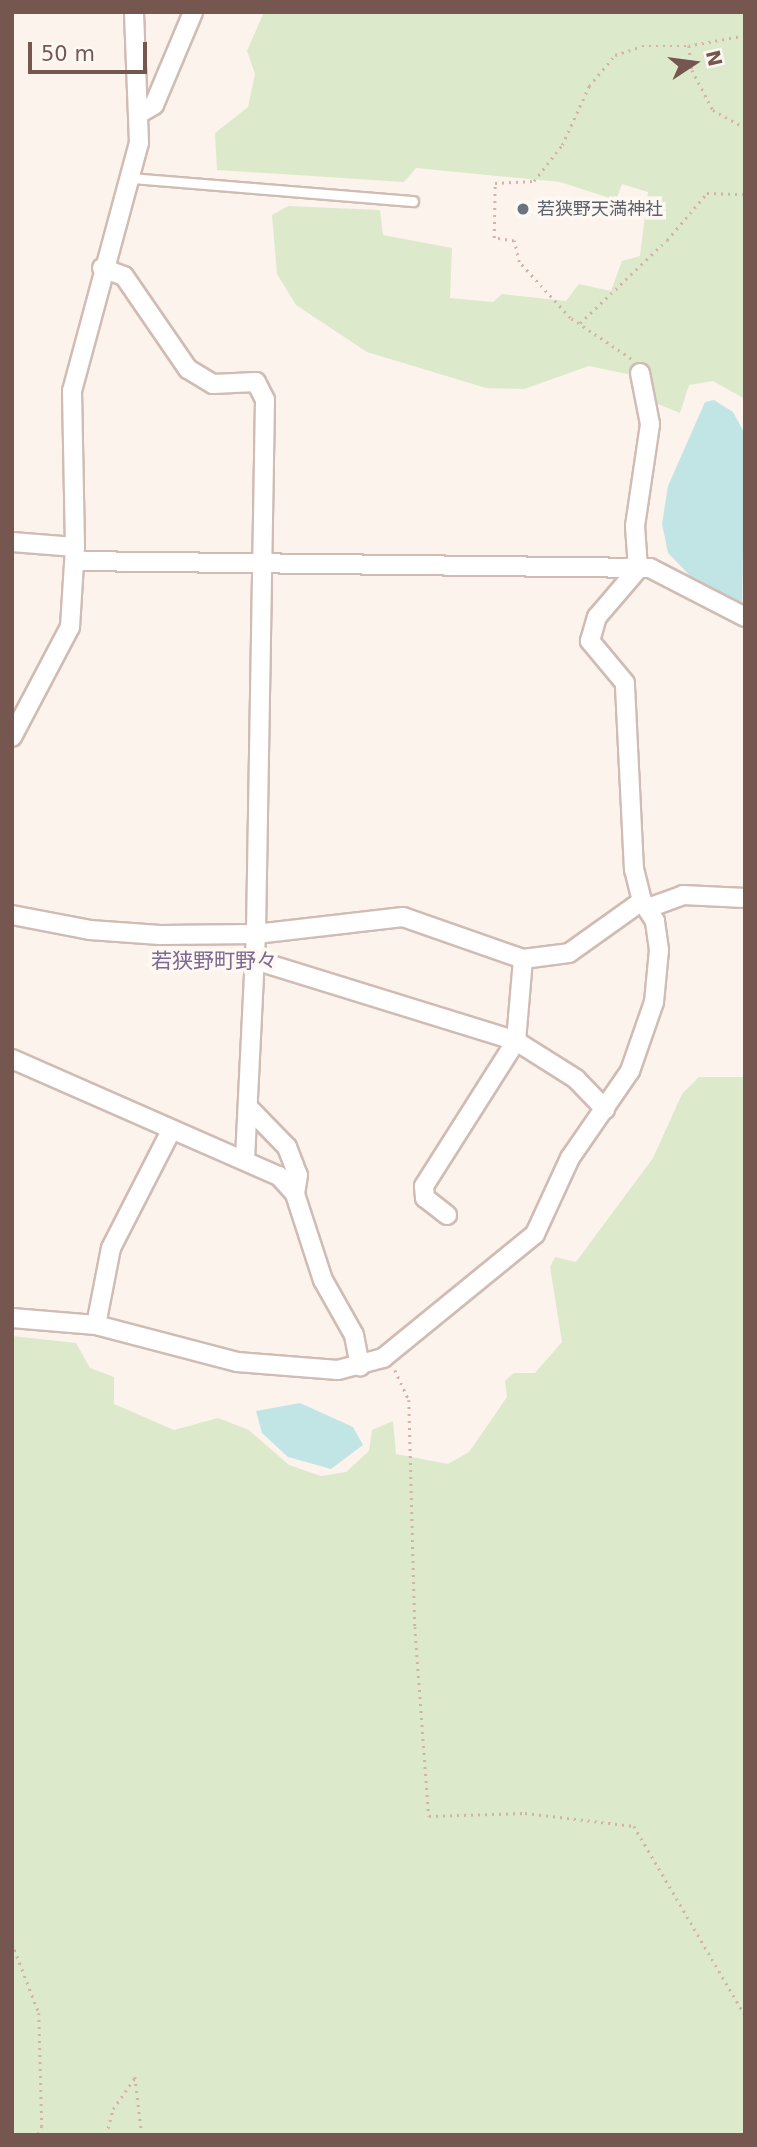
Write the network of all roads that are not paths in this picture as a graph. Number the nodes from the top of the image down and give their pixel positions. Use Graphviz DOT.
graph roads {
  1 [pos="134,12"];
  2 [pos="194,12"];
  3 [pos="142,112"];
  4 [pos="131,178"];
  5 [pos="413,201"];
  6 [pos="102,268"];
  7 [pos="640,373"];
  8 [pos="12,542"];
  9 [pos="75,554"];
  10 [pos="262,563"];
  11 [pos="638,569"];
  12 [pos="745,617"];
  13 [pos="12,737"];
  14 [pos="745,898"];
  15 [pos="645,904"];
  16 [pos="12,915"];
  17 [pos="256,934"];
  18 [pos="523,959"];
  19 [pos="255,960"];
  20 [pos="516,1041"];
  21 [pos="12,1059"];
  22 [pos="250,1109"];
  23 [pos="605,1109"];
  24 [pos="172,1131"];
  25 [pos="245,1160"];
  26 [pos="295,1194"];
  27 [pos="447,1215"];
  28 [pos="12,1318"];
  29 [pos="96,1325"];
  30 [pos="360,1366"];
  1 -- 3 [label="street"];
  2 -- 3 [label="street"];
  3 -- 4 [label="street"];
  4 -- 5 [label="lane"];
  4 -- 6 [label="street"];
  6 -- 9 [label="street"];
  6 -- 10 [label="street"];
  7 -- 11 [label="street"];
  8 -- 9 [label="street"];
  9 -- 10 [label="street"];
  9 -- 13 [label="street"];
  10 -- 11 [label="street"];
  10 -- 17 [label="street"];
  11 -- 12 [label="street"];
  11 -- 15 [label="street"];
  14 -- 15 [label="street"];
  15 -- 18 [label="street"];
  15 -- 23 [label="street"];
  16 -- 17 [label="street"];
  17 -- 18 [label="street"];
  17 -- 19 [label="street"];
  18 -- 20 [label="street"];
  19 -- 20 [label="street"];
  19 -- 22 [label="street"];
  20 -- 23 [label="street"];
  20 -- 27 [label="street"];
  21 -- 24 [label="street"];
  22 -- 25 [label="street"];
  22 -- 26 [label="street"];
  23 -- 30 [label="street"];
  24 -- 25 [label="street"];
  24 -- 29 [label="street"];
  25 -- 26 [label="street"];
  26 -- 30 [label="street"];
  28 -- 29 [label="street"];
  29 -- 30 [label="street"];
}
